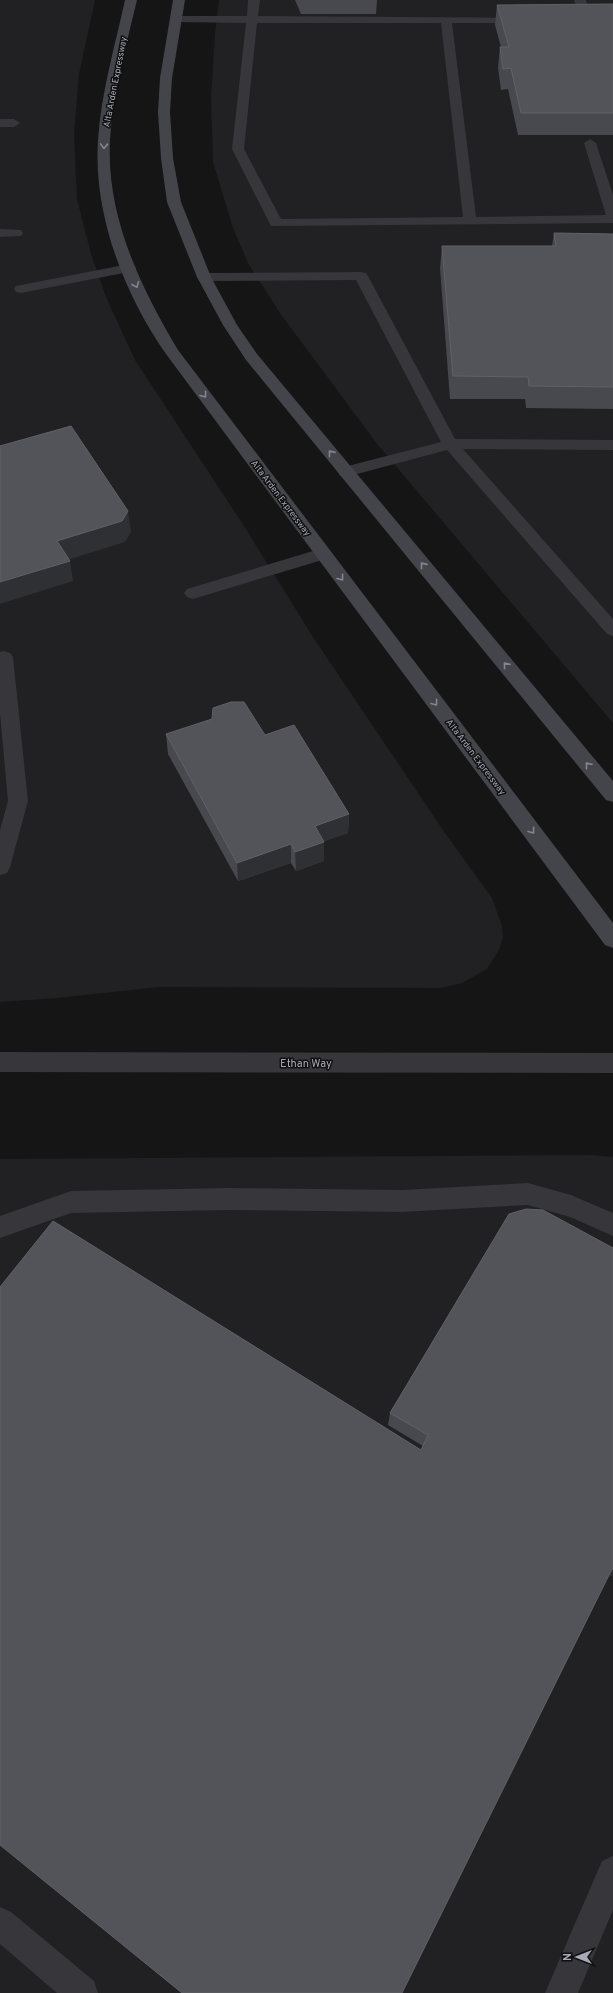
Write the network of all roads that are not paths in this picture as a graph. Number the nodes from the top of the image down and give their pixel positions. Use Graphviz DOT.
graph roads {
  1 [pos="131,0"];
  2 [pos="179,0"];
  3 [pos="254,0"];
  4 [pos="580,0"];
  5 [pos="176,19"];
  6 [pos="253,19"];
  7 [pos="446,20"];
  8 [pos="539,20"];
  9 [pos="599,21"];
  10 [pos="0,123"];
  11 [pos="14,123"];
  12 [pos="590,143"];
  13 [pos="613,216"];
  14 [pos="613,219"];
  15 [pos="470,221"];
  16 [pos="0,233"];
  17 [pos="16,233"];
  18 [pos="129,268"];
  19 [pos="204,277"];
  20 [pos="21,290"];
  21 [pos="450,444"];
  22 [pos="613,445"];
  23 [pos="346,472"];
  24 [pos="323,554"];
  25 [pos="193,593"];
  26 [pos="613,630"];
  27 [pos="4,657"];
  28 [pos="613,795"];
  29 [pos="0,867"];
  30 [pos="613,939"];
  31 [pos="0,1062"];
  32 [pos="613,1063"];
  33 [pos="613,1225"];
  34 [pos="0,1227"];
  35 [pos="613,1872"];
  36 [pos="0,1923"];
  37 [pos="82,1993"];
  38 [pos="562,1993"];
  1 -- 18 [label="main road, Alta Arden Expressway, one-way"];
  2 -- 5 [label="main road"];
  3 -- 6 [label="street"];
  4 -- 9 [label="street"];
  5 -- 6 [label="street"];
  5 -- 19 [label="main road"];
  6 -- 7 [label="street"];
  6 -- 15 [label="street"];
  7 -- 8 [label="street"];
  7 -- 15 [label="street"];
  10 -- 11 [label="street"];
  12 -- 13 [label="street"];
  14 -- 15 [label="street"];
  16 -- 17 [label="street"];
  18 -- 20 [label="street"];
  18 -- 24 [label="main road, Alta Arden Expressway, one-way"];
  19 -- 21 [label="street"];
  23 -- 19 [label="main road, one-way"];
  21 -- 22 [label="street"];
  21 -- 23 [label="street"];
  21 -- 26 [label="street"];
  28 -- 23 [label="main road, one-way"];
  24 -- 25 [label="street"];
  24 -- 30 [label="main road, Alta Arden Expressway, one-way"];
  27 -- 29 [label="street"];
  31 -- 32 [label="street, Ethan Way"];
  33 -- 34 [label="street"];
  35 -- 38 [label="street"];
  36 -- 37 [label="street"];
}
